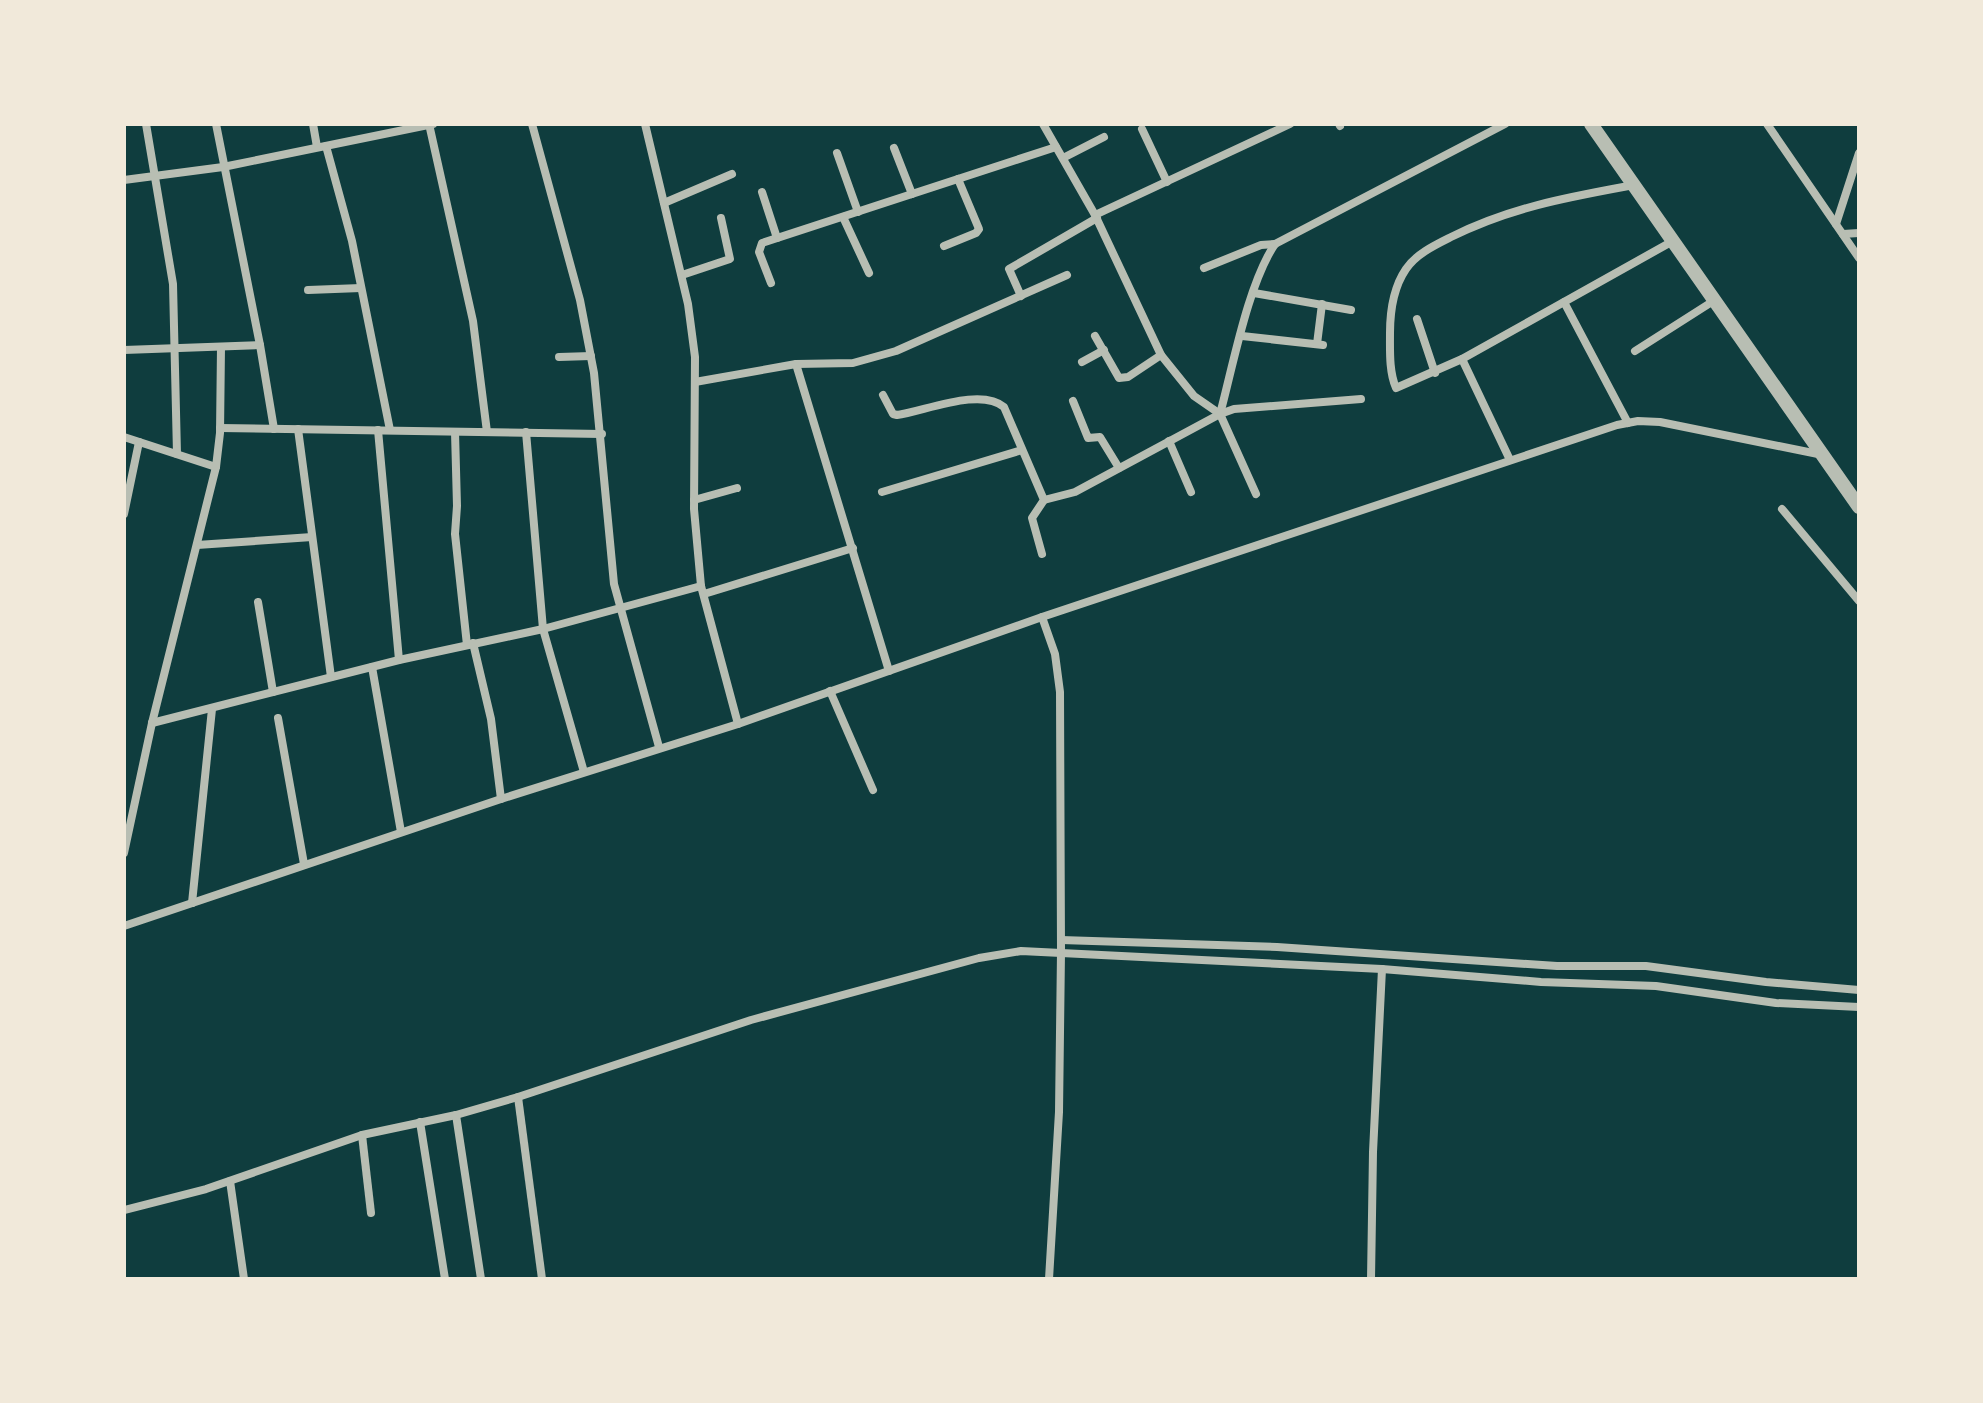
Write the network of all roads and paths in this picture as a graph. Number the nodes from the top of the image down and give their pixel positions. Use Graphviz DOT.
graph roads {
  1 [pos="146,124"];
  2 [pos="216,124"];
  3 [pos="313,124"];
  4 [pos="430,124"];
  5 [pos="532,124"];
  6 [pos="645,124"];
  7 [pos="1043,124"];
  8 [pos="1290,124"];
  9 [pos="1505,124"];
  10 [pos="1591,124"];
  11 [pos="1767,124"];
  12 [pos="1142,129"];
  13 [pos="1104,137"];
  14 [pos="322,146"];
  15 [pos="1056,147"];
  16 [pos="894,148"];
  17 [pos="837,153"];
  18 [pos="1859,153"];
  19 [pos="1063,158"];
  20 [pos="223,167"];
  21 [pos="732,174"];
  22 [pos="155,176"];
  23 [pos="958,179"];
  24 [pos="124,180"];
  25 [pos="1167,182"];
  26 [pos="1634,185"];
  27 [pos="762,192"];
  28 [pos="912,194"];
  29 [pos="664,203"];
  30 [pos="858,212"];
  31 [pos="843,217"];
  32 [pos="1096,217"];
  33 [pos="721,218"];
  34 [pos="1836,224"];
  35 [pos="1859,233"];
  36 [pos="1843,234"];
  37 [pos="777,238"];
  38 [pos="1673,241"];
  39 [pos="1275,244"];
  40 [pos="944,246"];
  41 [pos="1859,258"];
  42 [pos="1204,268"];
  43 [pos="869,273"];
  44 [pos="682,275"];
  45 [pos="1067,275"];
  46 [pos="771,283"];
  47 [pos="361,288"];
  48 [pos="308,290"];
  49 [pos="1254,293"];
  50 [pos="1021,296"];
  51 [pos="1715,300"];
  52 [pos="1564,302"];
  53 [pos="1322,304"];
  54 [pos="1351,310"];
  55 [pos="1417,319"];
  56 [pos="1095,336"];
  57 [pos="1242,336"];
  58 [pos="260,345"];
  59 [pos="221,347"];
  60 [pos="175,349"];
  61 [pos="124,350"];
  62 [pos="1104,350"];
  63 [pos="1635,351"];
  64 [pos="1161,355"];
  65 [pos="591,356"];
  66 [pos="559,357"];
  67 [pos="1462,359"];
  68 [pos="1082,362"];
  69 [pos="796,364"];
  70 [pos="1435,373"];
  71 [pos="695,382"];
  72 [pos="883,395"];
  73 [pos="1361,399"];
  74 [pos="1073,401"];
  75 [pos="1220,414"];
  76 [pos="1628,423"];
  77 [pos="220,428"];
  78 [pos="274,429"];
  79 [pos="298,429"];
  80 [pos="378,430"];
  81 [pos="390,430"];
  82 [pos="455,432"];
  83 [pos="487,432"];
  84 [pos="526,432"];
  85 [pos="602,434"];
  86 [pos="124,437"];
  87 [pos="1169,441"];
  88 [pos="139,442"];
  89 [pos="1022,450"];
  90 [pos="177,454"];
  91 [pos="1823,455"];
  92 [pos="1510,460"];
  93 [pos="216,467"];
  94 [pos="1119,468"];
  95 [pos="737,488"];
  96 [pos="882,492"];
  97 [pos="1191,492"];
  98 [pos="1256,494"];
  99 [pos="694,500"];
  100 [pos="1044,500"];
  101 [pos="1859,507"];
  102 [pos="1782,509"];
  103 [pos="124,514"];
  104 [pos="312,537"];
  105 [pos="197,545"];
  106 [pos="853,548"];
  107 [pos="1042,554"];
  108 [pos="702,590"];
  109 [pos="1859,601"];
  110 [pos="258,602"];
  111 [pos="619,608"];
  112 [pos="1042,617"];
  113 [pos="543,629"];
  114 [pos="470,644"];
  115 [pos="399,660"];
  116 [pos="372,667"];
  117 [pos="889,671"];
  118 [pos="331,677"];
  119 [pos="830,691"];
  120 [pos="273,692"];
  121 [pos="212,709"];
  122 [pos="278,718"];
  123 [pos="152,723"];
  124 [pos="738,724"];
  125 [pos="659,747"];
  126 [pos="584,772"];
  127 [pos="873,790"];
  128 [pos="501,799"];
  129 [pos="128,818"];
  130 [pos="401,832"];
  131 [pos="124,853"];
  132 [pos="304,864"];
  133 [pos="192,903"];
  134 [pos="124,926"];
  135 [pos="1061,940"];
  136 [pos="1061,952"];
  137 [pos="1382,969"];
  138 [pos="1859,990"];
  139 [pos="1859,1007"];
  140 [pos="518,1097"];
  141 [pos="456,1115"];
  142 [pos="420,1122"];
  143 [pos="362,1135"];
  144 [pos="230,1181"];
  145 [pos="124,1210"];
  146 [pos="371,1213"];
  147 [pos="244,1279"];
  148 [pos="445,1279"];
  149 [pos="481,1279"];
  150 [pos="542,1279"];
  151 [pos="1049,1279"];
  152 [pos="1371,1279"];
  1 -- 22 [label="street"];
  2 -- 20 [label="street"];
  3 -- 14 [label="street"];
  4 -- 14 [label="street"];
  4 -- 83 [label="street"];
  5 -- 65 [label="street"];
  6 -- 29 [label="street"];
  7 -- 15 [label="street"];
  8 -- 25 [label="street"];
  9 -- 39 [label="street"];
  10 -- 26 [label="street"];
  11 -- 34 [label="street"];
  12 -- 25 [label="street"];
  13 -- 19 [label="street"];
  14 -- 20 [label="street"];
  14 -- 47 [label="street"];
  15 -- 19 [label="street"];
  15 -- 23 [label="street"];
  16 -- 28 [label="street"];
  17 -- 30 [label="street"];
  18 -- 34 [label="street"];
  19 -- 32 [label="street"];
  20 -- 22 [label="street"];
  20 -- 58 [label="street"];
  21 -- 29 [label="street"];
  22 -- 24 [label="street"];
  22 -- 60 [label="street"];
  23 -- 28 [label="street"];
  23 -- 40 [label="street"];
  25 -- 32 [label="street"];
  26 -- 38 [label="street"];
  26 -- 70 [label="street"];
  27 -- 37 [label="street"];
  28 -- 30 [label="street"];
  29 -- 44 [label="street"];
  30 -- 31 [label="street"];
  31 -- 37 [label="street"];
  31 -- 43 [label="street"];
  32 -- 50 [label="street"];
  32 -- 64 [label="street"];
  33 -- 44 [label="street"];
  34 -- 36 [label="street"];
  35 -- 36 [label="street"];
  36 -- 41 [label="street"];
  37 -- 46 [label="street"];
  38 -- 51 [label="street"];
  38 -- 52 [label="street"];
  39 -- 42 [label="street"];
  39 -- 49 [label="street"];
  44 -- 71 [label="street"];
  45 -- 50 [label="street"];
  47 -- 48 [label="street"];
  47 -- 81 [label="street"];
  49 -- 53 [label="street"];
  49 -- 57 [label="street"];
  50 -- 69 [label="street"];
  51 -- 63 [label="street"];
  51 -- 91 [label="street"];
  52 -- 67 [label="street"];
  52 -- 76 [label="street"];
  53 -- 54 [label="street"];
  53 -- 57 [label="street"];
  55 -- 70 [label="street"];
  56 -- 62 [label="street"];
  57 -- 75 [label="street"];
  58 -- 59 [label="street"];
  58 -- 78 [label="street"];
  59 -- 60 [label="street"];
  59 -- 77 [label="street"];
  60 -- 61 [label="street"];
  60 -- 90 [label="street"];
  62 -- 64 [label="street"];
  62 -- 68 [label="street"];
  64 -- 75 [label="street"];
  65 -- 66 [label="street"];
  65 -- 85 [label="street"];
  67 -- 70 [label="street"];
  67 -- 92 [label="street"];
  69 -- 71 [label="street"];
  69 -- 106 [label="street"];
  71 -- 99 [label="street"];
  72 -- 89 [label="street"];
  73 -- 75 [label="street"];
  74 -- 94 [label="street"];
  75 -- 87 [label="street"];
  75 -- 98 [label="street"];
  76 -- 91 [label="street"];
  76 -- 92 [label="street"];
  77 -- 78 [label="street"];
  77 -- 93 [label="street"];
  78 -- 79 [label="street"];
  79 -- 80 [label="street"];
  79 -- 104 [label="street"];
  80 -- 81 [label="street"];
  80 -- 115 [label="street"];
  81 -- 82 [label="street"];
  82 -- 83 [label="street"];
  82 -- 114 [label="street"];
  83 -- 84 [label="street"];
  84 -- 85 [label="street"];
  84 -- 113 [label="street"];
  85 -- 111 [label="street"];
  86 -- 88 [label="street"];
  87 -- 94 [label="street"];
  87 -- 97 [label="street"];
  88 -- 90 [label="street"];
  88 -- 103 [label="street"];
  89 -- 96 [label="street"];
  89 -- 100 [label="street"];
  90 -- 93 [label="street"];
  91 -- 101 [label="street"];
  92 -- 112 [label="street"];
  93 -- 105 [label="street"];
  94 -- 100 [label="street"];
  95 -- 99 [label="street"];
  99 -- 108 [label="street"];
  100 -- 107 [label="street"];
  102 -- 109 [label="street"];
  104 -- 105 [label="street"];
  104 -- 118 [label="street"];
  105 -- 123 [label="street"];
  106 -- 108 [label="street"];
  106 -- 117 [label="street"];
  108 -- 111 [label="street"];
  108 -- 124 [label="street"];
  110 -- 120 [label="street"];
  111 -- 113 [label="street"];
  111 -- 125 [label="street"];
  112 -- 117 [label="street"];
  112 -- 135 [label="street"];
  113 -- 114 [label="street"];
  113 -- 126 [label="street"];
  114 -- 115 [label="street"];
  114 -- 128 [label="street"];
  115 -- 116 [label="street"];
  116 -- 118 [label="street"];
  116 -- 130 [label="street"];
  117 -- 119 [label="street"];
  118 -- 120 [label="street"];
  119 -- 124 [label="street"];
  119 -- 127 [label="street"];
  120 -- 121 [label="street"];
  121 -- 123 [label="street"];
  121 -- 133 [label="street"];
  122 -- 132 [label="street"];
  123 -- 129 [label="street"];
  124 -- 125 [label="street"];
  125 -- 126 [label="street"];
  126 -- 128 [label="street"];
  128 -- 130 [label="street"];
  129 -- 131 [label="street"];
  130 -- 132 [label="street"];
  132 -- 133 [label="street"];
  133 -- 134 [label="street"];
  135 -- 136 [label="street"];
  135 -- 138 [label="street"];
  136 -- 137 [label="street"];
  136 -- 140 [label="street"];
  136 -- 151 [label="street"];
  137 -- 139 [label="street"];
  137 -- 152 [label="street"];
  140 -- 141 [label="street"];
  140 -- 150 [label="street"];
  141 -- 142 [label="street"];
  141 -- 149 [label="street"];
  142 -- 143 [label="street"];
  142 -- 148 [label="street"];
  143 -- 144 [label="street"];
  143 -- 146 [label="street"];
  144 -- 145 [label="street"];
  144 -- 147 [label="street"];
}
